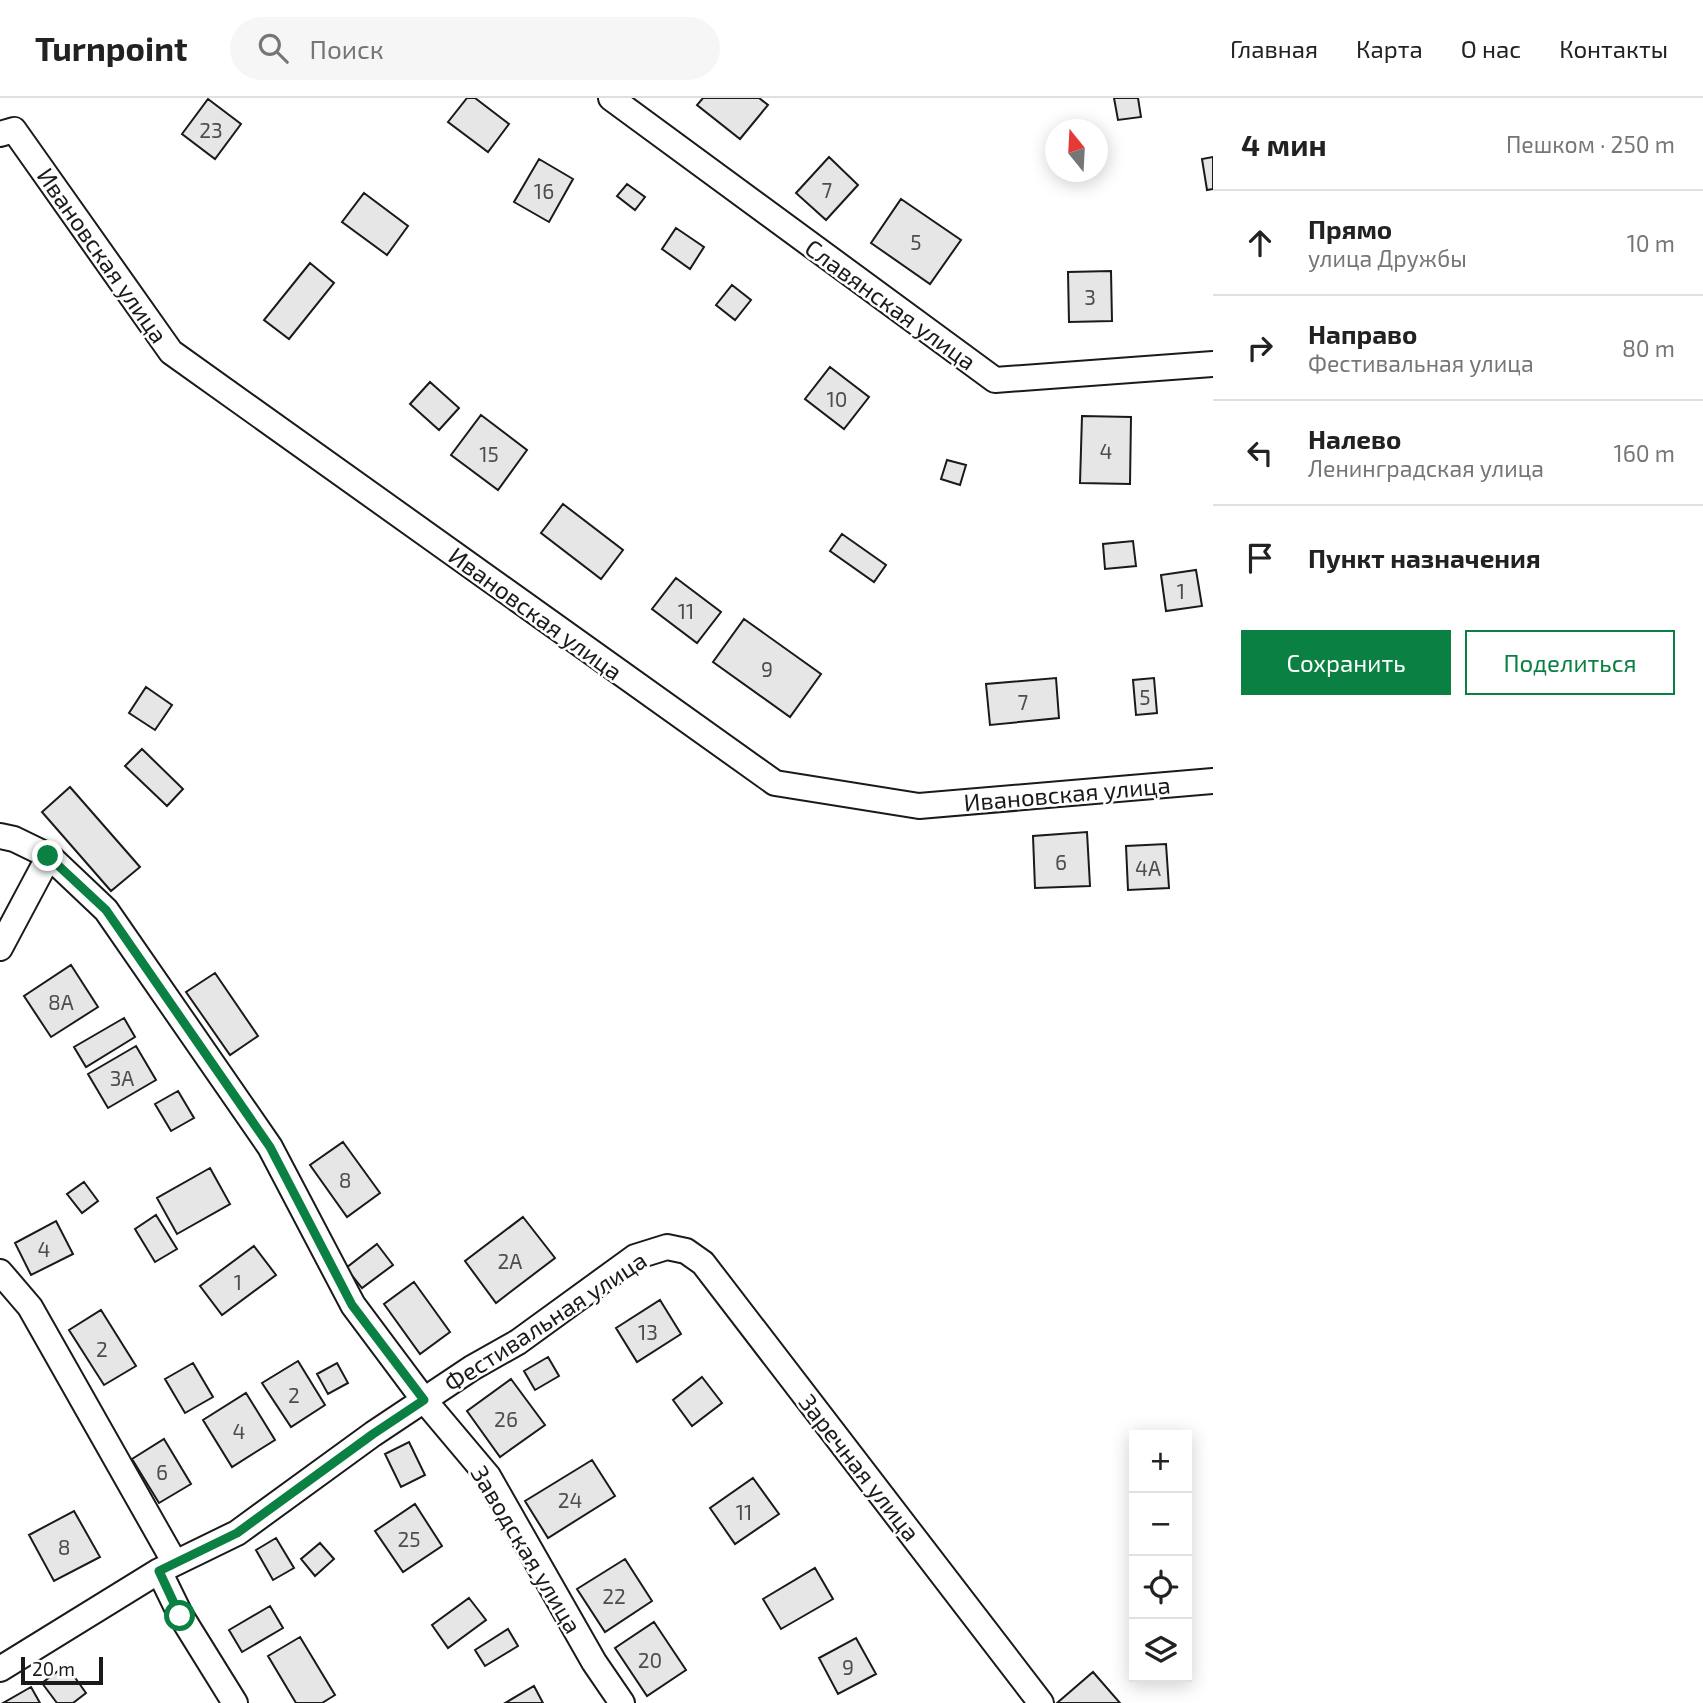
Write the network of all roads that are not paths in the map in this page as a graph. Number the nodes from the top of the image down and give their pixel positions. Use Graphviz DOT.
graph roads {
  1 [pos="611,98"];
  2 [pos="0,134"];
  3 [pos="1213,364"];
  4 [pos="1213,781"];
  5 [pos="0,836"];
  6 [pos="48,856"];
  7 [pos="0,948"];
  8 [pos="667,1247"];
  9 [pos="0,1272"];
  10 [pos="424,1400"];
  11 [pos="167,1567"];
  12 [pos="0,1669"];
  13 [pos="235,1703"];
  14 [pos="622,1703"];
  15 [pos="1041,1703"];
  1 -- 3 [label="street, Славянская улица"];
  2 -- 4 [label="street, Ивановская улица"];
  5 -- 6 [label="street, Заводская улица"];
  6 -- 7 [label="street"];
  6 -- 10 [label="street, Заводская улица"];
  8 -- 10 [label="street, Фестивальная улица"];
  8 -- 15 [label="street, Заречная улица"];
  9 -- 11 [label="street"];
  10 -- 11 [label="street, Фестивальная улица"];
  10 -- 14 [label="street, Заводская улица"];
  11 -- 12 [label="street, Фестивальная улица"];
  11 -- 13 [label="street"];
}
